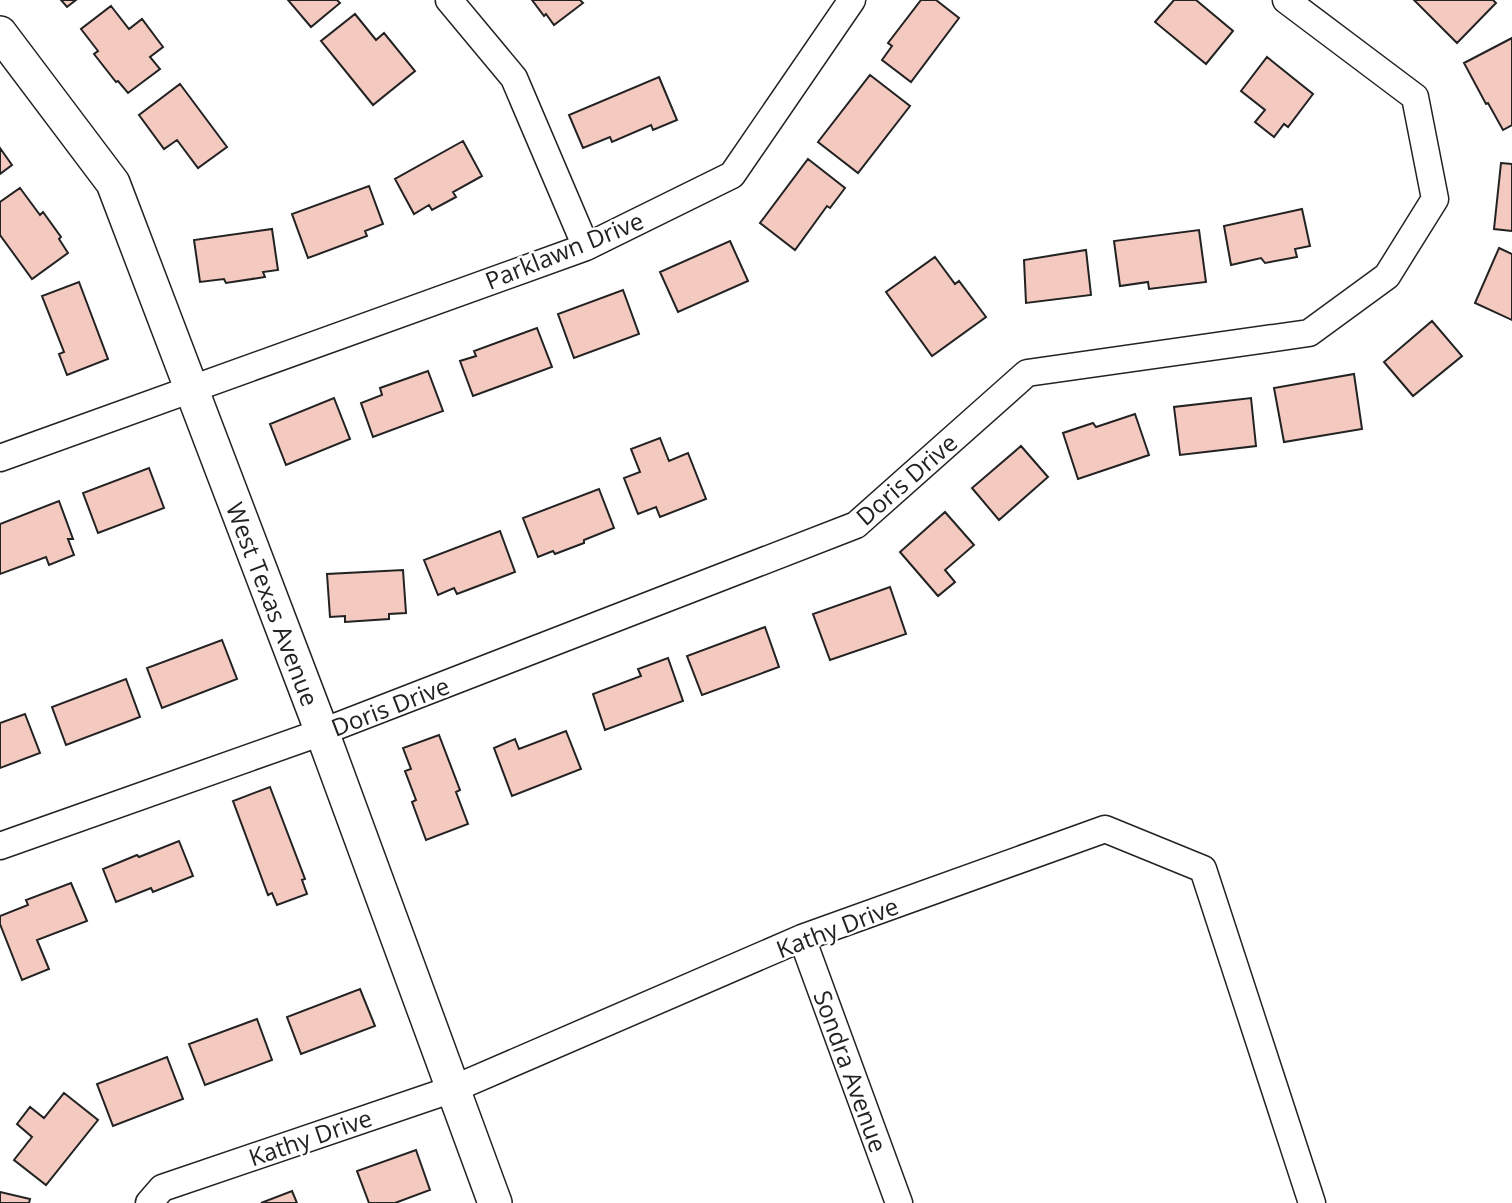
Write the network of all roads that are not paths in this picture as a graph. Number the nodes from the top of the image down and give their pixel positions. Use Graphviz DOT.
graph roads {
  1 [pos="449,0"];
  2 [pos="852,0"];
  3 [pos="1286,0"];
  4 [pos="0,33"];
  5 [pos="586,247"];
  6 [pos="192,388"];
  7 [pos="0,458"];
  8 [pos="322,732"];
  9 [pos="0,846"];
  10 [pos="802,938"];
  11 [pos="453,1089"];
  12 [pos="149,1203"];
  13 [pos="495,1203"];
  14 [pos="899,1203"];
  15 [pos="1312,1203"];
  1 -- 5 [label="street"];
  2 -- 5 [label="street, Parklawn Drive"];
  3 -- 8 [label="street, Doris Drive"];
  4 -- 6 [label="street, West Texas Avenue"];
  5 -- 6 [label="street, Parklawn Drive"];
  6 -- 7 [label="street, Parklawn Drive"];
  6 -- 8 [label="street, West Texas Avenue"];
  8 -- 9 [label="street, Doris Drive"];
  8 -- 11 [label="street, West Texas Avenue"];
  10 -- 11 [label="street, Kathy Drive"];
  10 -- 14 [label="street, Sondra Avenue"];
  10 -- 15 [label="street, Kathy Drive"];
  11 -- 12 [label="street, Kathy Drive"];
  11 -- 13 [label="street, West Texas Avenue"];
}
